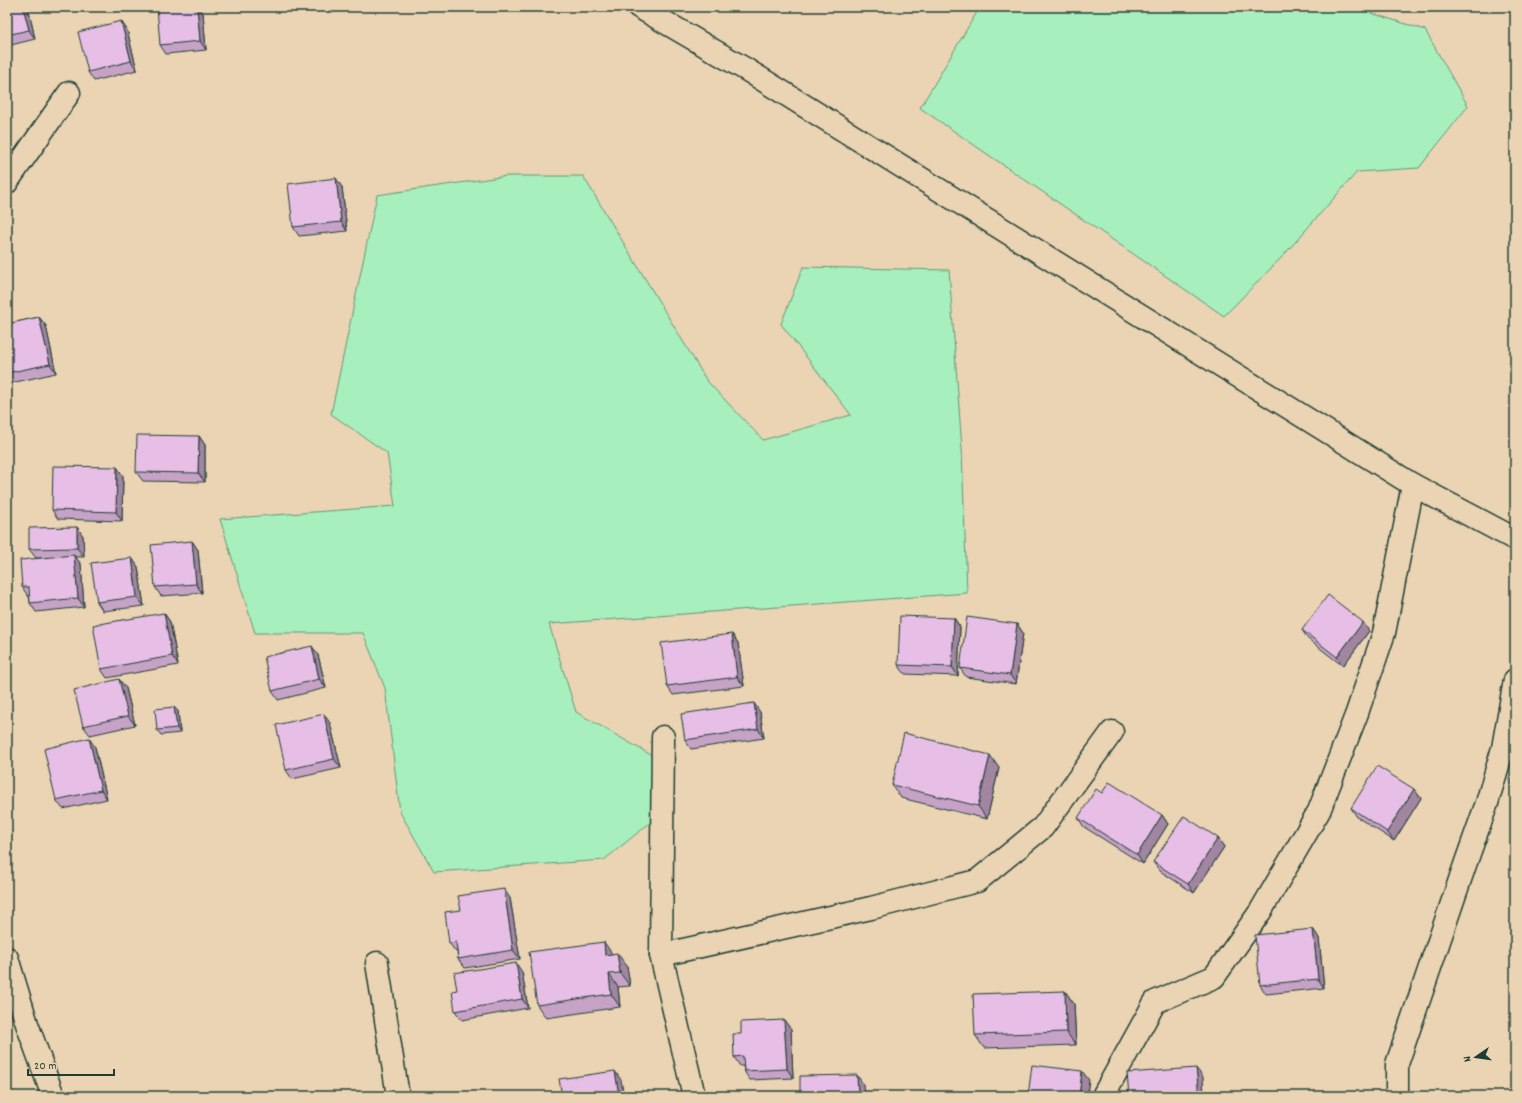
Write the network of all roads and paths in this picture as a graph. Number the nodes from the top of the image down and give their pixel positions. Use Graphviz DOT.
graph roads {
  1 [pos="639,7"];
  2 [pos="69,93"];
  3 [pos="7,182"];
  4 [pos="1413,485"];
  5 [pos="1515,539"];
  6 [pos="1515,680"];
  7 [pos="1112,732"];
  8 [pos="663,737"];
  9 [pos="661,954"];
  10 [pos="7,958"];
  11 [pos="377,962"];
  12 [pos="53,1096"];
  13 [pos="398,1096"];
  14 [pos="694,1096"];
  15 [pos="1102,1096"];
  16 [pos="1397,1096"];
  1 -- 4 [label="street"];
  2 -- 3 [label="street"];
  4 -- 5 [label="street"];
  4 -- 15 [label="street"];
  6 -- 16 [label="street"];
  7 -- 9 [label="street"];
  8 -- 9 [label="street"];
  9 -- 14 [label="street"];
  10 -- 12 [label="street"];
  11 -- 13 [label="street"];
}
